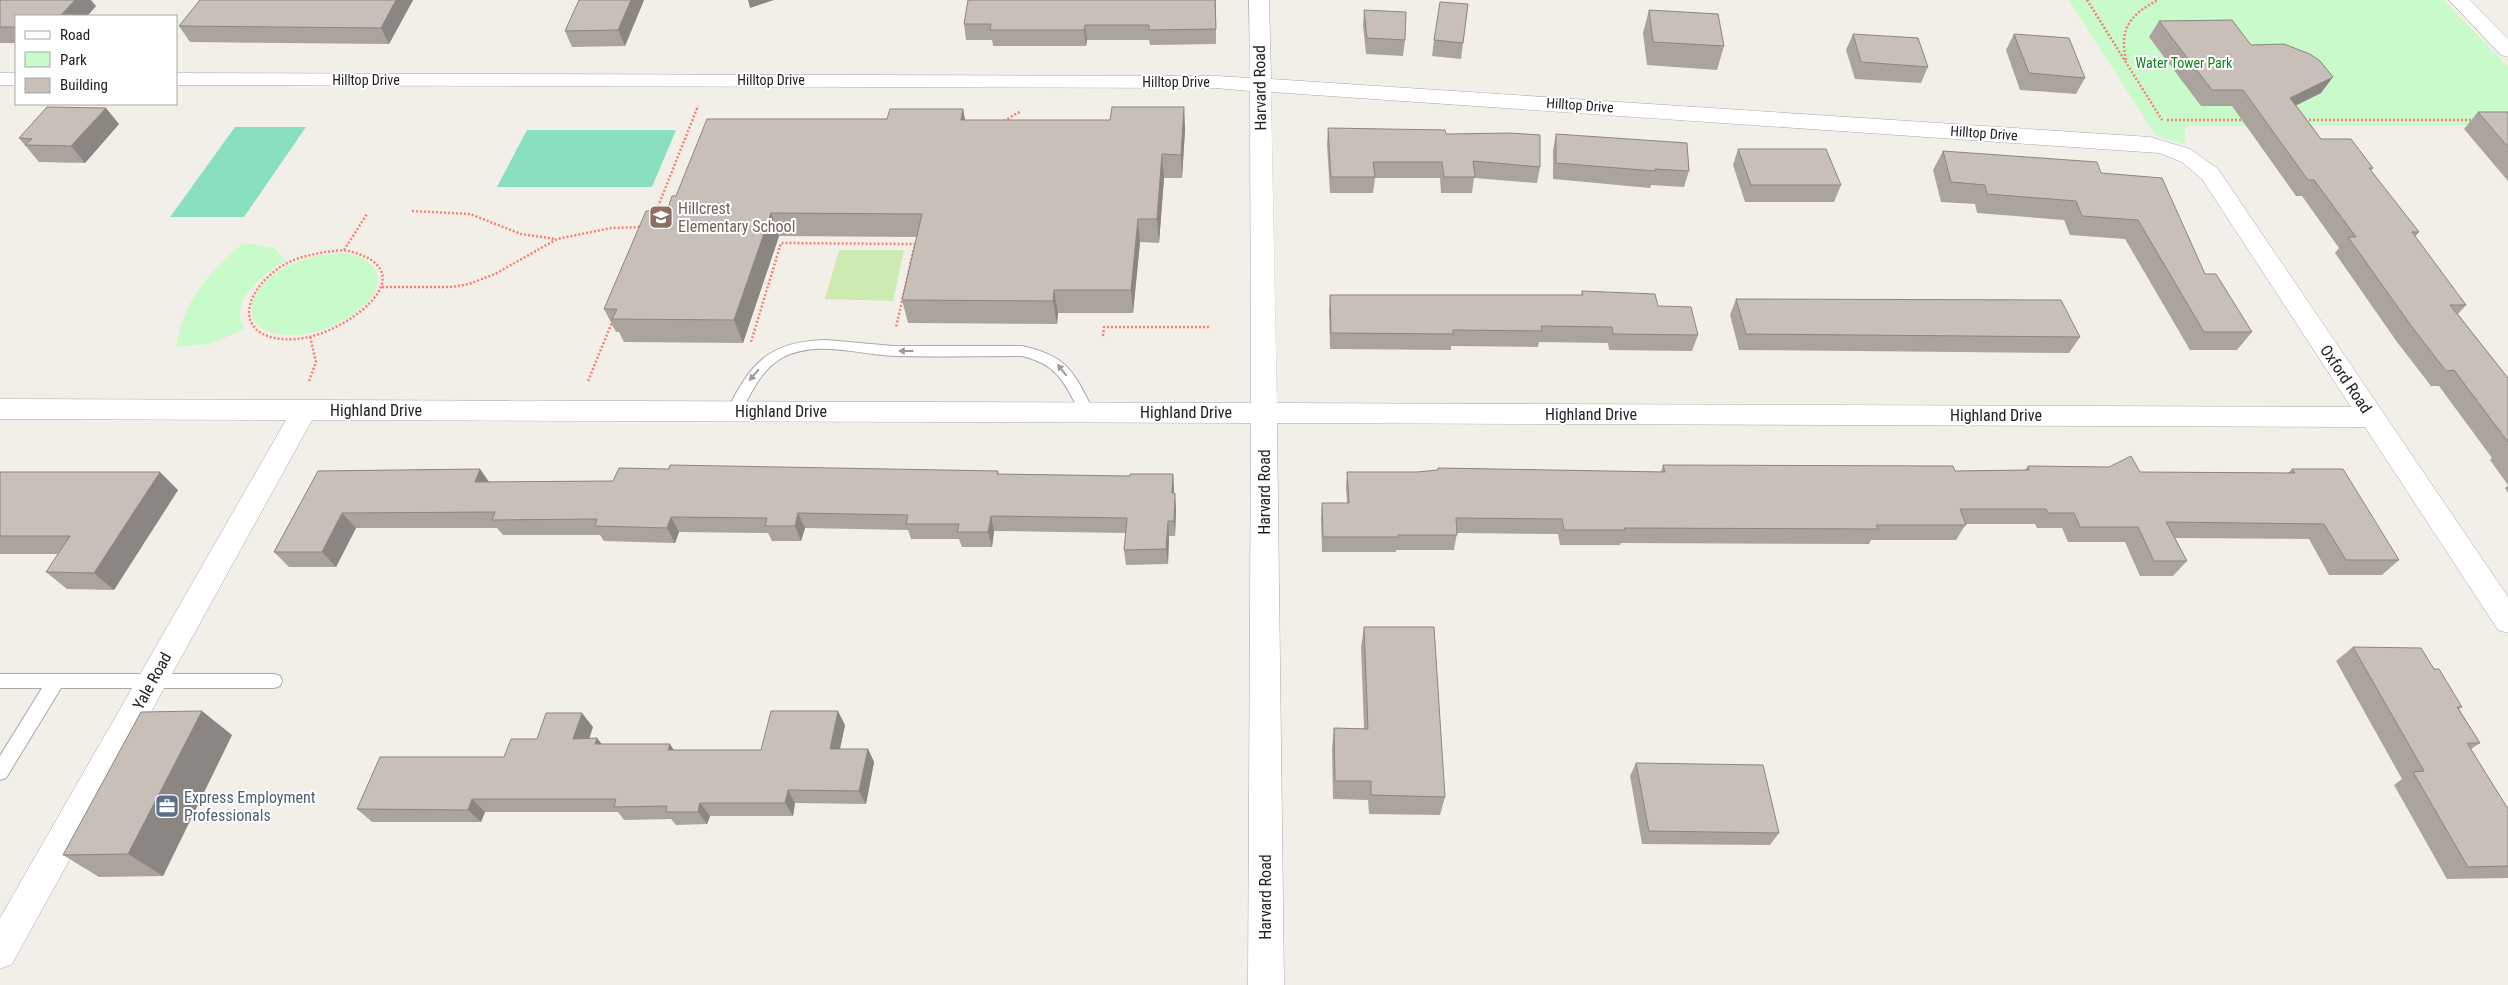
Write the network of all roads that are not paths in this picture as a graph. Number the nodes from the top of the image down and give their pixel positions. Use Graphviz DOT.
graph roads {
  1 [pos="1259,0"];
  2 [pos="2459,0"];
  3 [pos="2508,51"];
  4 [pos="0,79"];
  5 [pos="15,79"];
  6 [pos="178,79"];
  7 [pos="1260,84"];
  8 [pos="2170,138"];
  9 [pos="307,396"];
  10 [pos="0,409"];
  11 [pos="734,411"];
  12 [pos="1087,412"];
  13 [pos="1264,413"];
  14 [pos="2372,417"];
  15 [pos="2508,621"];
  16 [pos="0,681"];
  17 [pos="56,681"];
  18 [pos="152,681"];
  19 [pos="274,681"];
  20 [pos="0,772"];
  21 [pos="0,952"];
  22 [pos="1266,985"];
  1 -- 7 [label="street, Harvard Road"];
  2 -- 3 [label="street"];
  4 -- 5 [label="street"];
  6 -- 7 [label="street, Hilltop Drive"];
  7 -- 8 [label="street, Hilltop Drive"];
  7 -- 13 [label="street, Harvard Road"];
  8 -- 14 [label="street, Oxford Road"];
  9 -- 10 [label="street, Highland Drive"];
  9 -- 11 [label="street, Highland Drive"];
  9 -- 18 [label="street, Yale Road"];
  11 -- 12 [label="street, Highland Drive"];
  12 -- 11 [label="lane, one-way"];
  12 -- 13 [label="street, Highland Drive"];
  13 -- 14 [label="street, Highland Drive"];
  13 -- 22 [label="street, Harvard Road"];
  14 -- 15 [label="street, Oxford Road"];
  16 -- 17 [label="lane"];
  17 -- 18 [label="lane"];
  17 -- 20 [label="lane"];
  18 -- 19 [label="lane"];
  18 -- 21 [label="street, Yale Road"];
}
